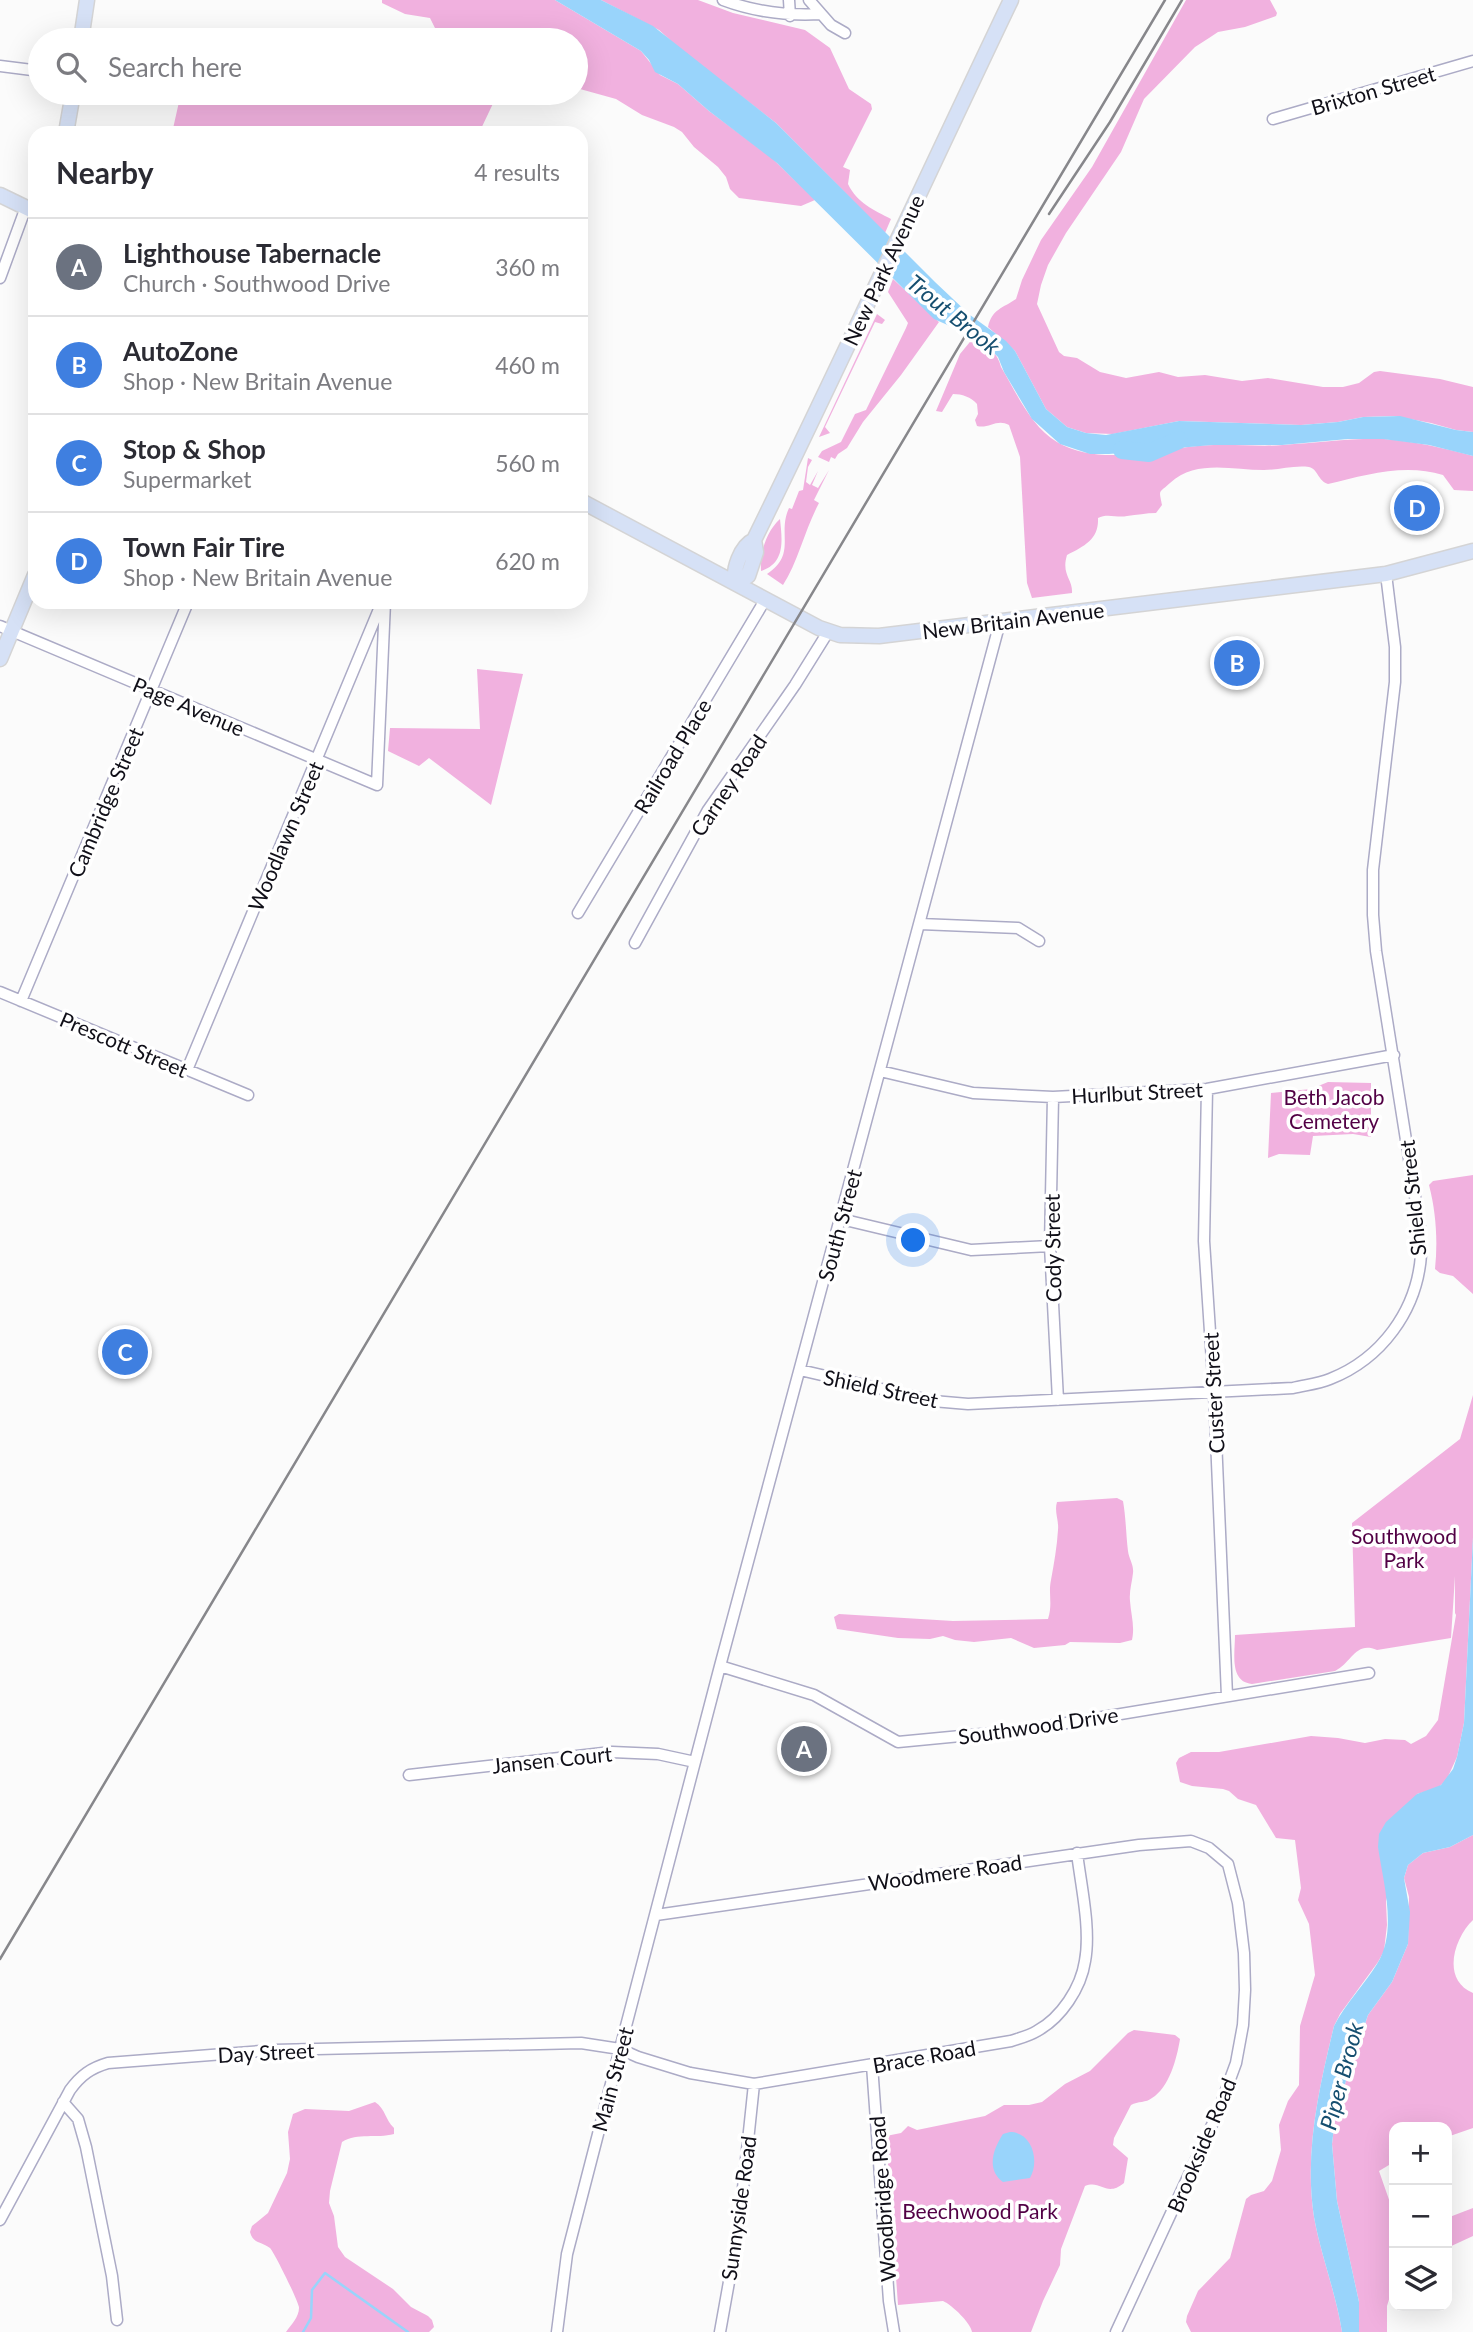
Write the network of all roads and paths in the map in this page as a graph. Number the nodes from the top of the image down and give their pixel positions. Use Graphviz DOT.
graph roads {
  1 [pos="87,0"];
  2 [pos="723,0"];
  3 [pos="789,0"];
  4 [pos="808,0"];
  5 [pos="1011,0"];
  6 [pos="821,14"];
  7 [pos="790,16"];
  8 [pos="83,28"];
  9 [pos="845,33"];
  10 [pos="1473,61"];
  11 [pos="0,66"];
  12 [pos="28,70"];
  13 [pos="70,105"];
  14 [pos="1273,119"];
  15 [pos="67,126"];
  16 [pos="0,195"];
  17 [pos="28,208"];
  18 [pos="28,216"];
  19 [pos="0,278"];
  20 [pos="588,506"];
  21 [pos="1473,551"];
  22 [pos="1386,574"];
  23 [pos="736,583"];
  24 [pos="28,588"];
  25 [pos="765,600"];
  26 [pos="185,609"];
  27 [pos="381,609"];
  28 [pos="384,609"];
  29 [pos="1000,622"];
  30 [pos="6,629"];
  31 [pos="828,632"];
  32 [pos="0,659"];
  33 [pos="151,691"];
  34 [pos="317,760"];
  35 [pos="377,785"];
  36 [pos="578,913"];
  37 [pos="920,923"];
  38 [pos="1039,941"];
  39 [pos="635,943"];
  40 [pos="0,992"];
  41 [pos="22,1001"];
  42 [pos="1394,1055"];
  43 [pos="187,1070"];
  44 [pos="880,1071"];
  45 [pos="1207,1089"];
  46 [pos="248,1095"];
  47 [pos="1053,1097"];
  48 [pos="841,1219"];
  49 [pos="1050,1246"];
  50 [pos="800,1370"];
  51 [pos="1214,1392"];
  52 [pos="1058,1400"];
  53 [pos="720,1666"];
  54 [pos="1369,1673"];
  55 [pos="1227,1696"];
  56 [pos="695,1762"];
  57 [pos="409,1775"];
  58 [pos="677,1828"];
  59 [pos="1077,1853"];
  60 [pos="1228,1864"];
  61 [pos="656,1915"];
  62 [pos="620,2049"];
  63 [pos="872,2065"];
  64 [pos="754,2084"];
  65 [pos="63,2102"];
  66 [pos="0,2220"];
  67 [pos="117,2320"];
  68 [pos="557,2332"];
  69 [pos="720,2332"];
  70 [pos="894,2332"];
  71 [pos="1116,2332"];
  1 -- 8 [label="main road"];
  2 -- 7 [label="street"];
  3 -- 7 [label="street"];
  4 -- 6 [label="street"];
  5 -- 23 [label="main road, New Park Avenue"];
  6 -- 7 [label="street"];
  6 -- 9 [label="street"];
  10 -- 14 [label="street, Brixton Street"];
  11 -- 12 [label="street"];
  13 -- 15 [label="main road"];
  16 -- 17 [label="main road"];
  18 -- 19 [label="street"];
  20 -- 23 [label="main road, New Britain Avenue"];
  21 -- 22 [label="main road, New Britain Avenue"];
  22 -- 29 [label="main road, New Britain Avenue"];
  22 -- 42 [label="street, Shield Street"];
  23 -- 25 [label="main road, New Britain Avenue"];
  24 -- 30 [label="main road"];
  25 -- 31 [label="main road, New Britain Avenue"];
  25 -- 36 [label="street, Railroad Place"];
  26 -- 33 [label="street, Cambridge Street"];
  27 -- 34 [label="street, Woodlawn Street"];
  28 -- 35 [label="street, Woodlawn Street"];
  29 -- 31 [label="main road, New Britain Avenue"];
  29 -- 37 [label="street, South Street"];
  30 -- 32 [label="main road"];
  30 -- 33 [label="street, Page Avenue"];
  31 -- 39 [label="street, Carney Road"];
  33 -- 34 [label="street, Page Avenue"];
  33 -- 41 [label="street, Cambridge Street"];
  34 -- 35 [label="street, Page Avenue"];
  34 -- 43 [label="street, Woodlawn Street"];
  37 -- 38 [label="street"];
  37 -- 44 [label="street, South Street"];
  40 -- 41 [label="street, Prescott Street"];
  41 -- 43 [label="street, Prescott Street"];
  42 -- 45 [label="street, Hurlbut Street"];
  42 -- 51 [label="street, Shield Street"];
  43 -- 46 [label="street, Prescott Street"];
  44 -- 47 [label="street, Hurlbut Street"];
  44 -- 48 [label="street, South Street"];
  45 -- 47 [label="street, Hurlbut Street"];
  45 -- 51 [label="street, Custer Street"];
  47 -- 49 [label="street, Cody Street"];
  48 -- 49 [label="street"];
  48 -- 50 [label="street, South Street"];
  49 -- 52 [label="street, Cody Street"];
  50 -- 52 [label="street, Shield Street"];
  50 -- 53 [label="street, South Street"];
  51 -- 52 [label="street, Shield Street"];
  51 -- 55 [label="street, Custer Street"];
  53 -- 55 [label="street, Southwood Drive"];
  53 -- 56 [label="street, South Street"];
  54 -- 55 [label="street, Southwood Drive"];
  56 -- 57 [label="street, Jansen Court"];
  56 -- 58 [label="street, South Street"];
  58 -- 61 [label="street, Main Street"];
  59 -- 60 [label="street, Woodmere Road"];
  59 -- 61 [label="street, Woodmere Road"];
  59 -- 63 [label="street, Brace Road"];
  60 -- 71 [label="street, Brookside Road"];
  61 -- 62 [label="street, Main Street"];
  62 -- 64 [label="street, Brace Road"];
  62 -- 65 [label="street, Day Street"];
  62 -- 68 [label="street, Main Street"];
  63 -- 64 [label="street, Brace Road"];
  63 -- 70 [label="street, Woodbridge Road"];
  64 -- 69 [label="street, Sunnyside Road"];
  65 -- 66 [label="street, Day Street"];
  65 -- 67 [label="street"];
}
